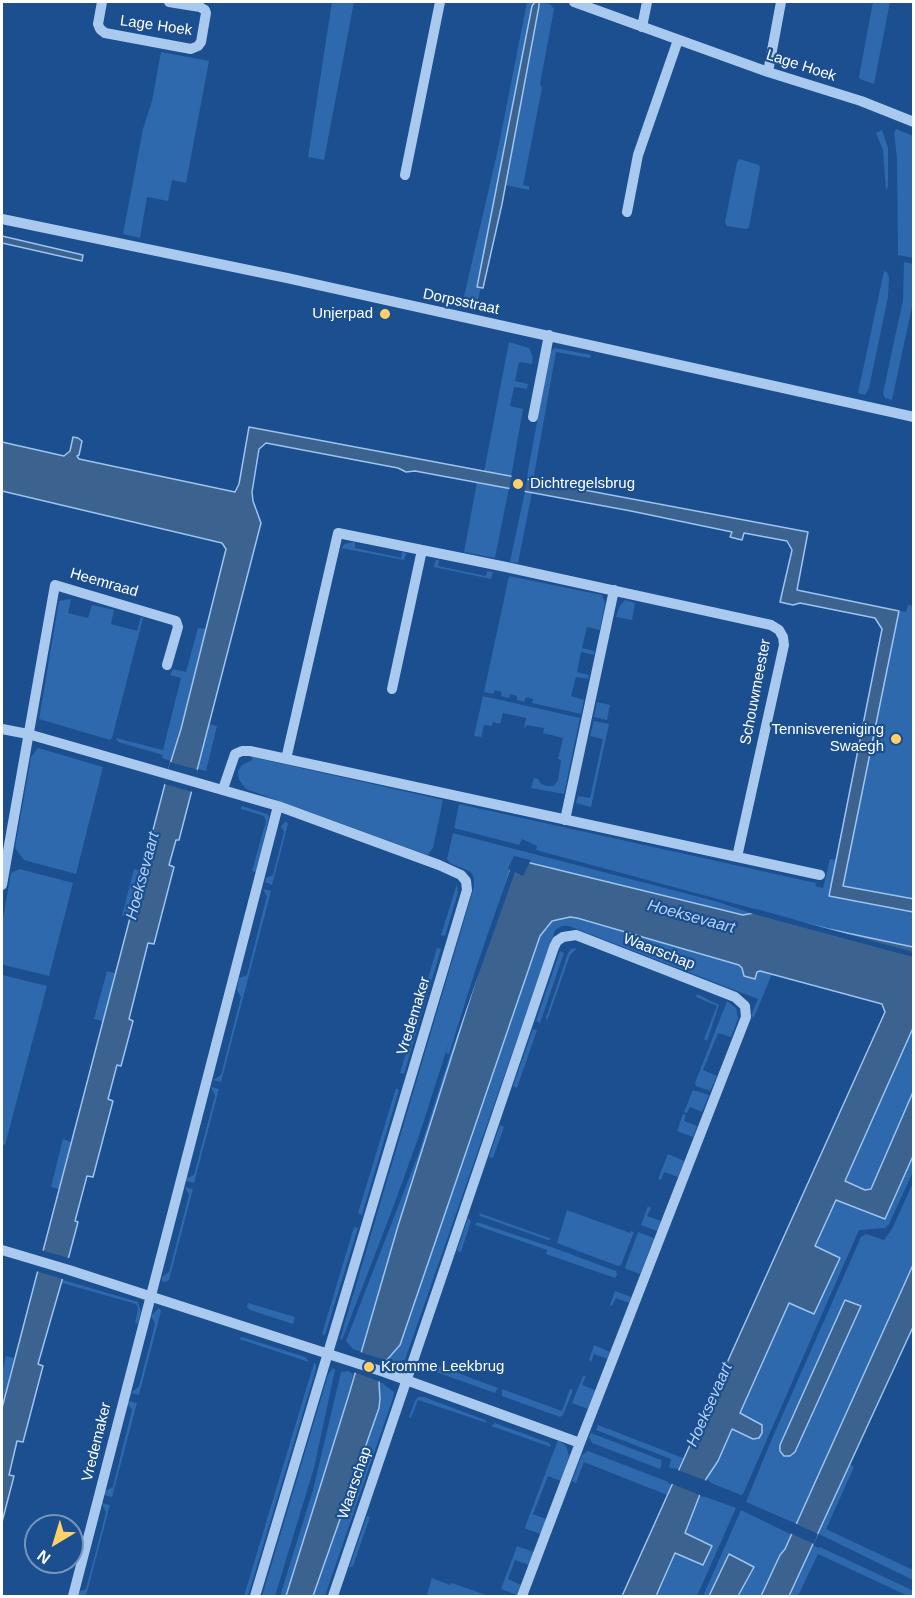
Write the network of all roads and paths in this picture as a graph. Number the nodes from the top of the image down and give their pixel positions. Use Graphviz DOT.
graph roads {
  1 [pos="102,2"];
  2 [pos="169,2"];
  3 [pos="440,2"];
  4 [pos="574,2"];
  5 [pos="647,2"];
  6 [pos="781,2"];
  7 [pos="642,27"];
  8 [pos="678,40"];
  9 [pos="768,72"];
  10 [pos="914,122"];
  11 [pos="405,176"];
  12 [pos="627,212"];
  13 [pos="2,219"];
  14 [pos="549,335"];
  15 [pos="533,417"];
  16 [pos="914,417"];
  17 [pos="422,550"];
  18 [pos="614,590"];
  19 [pos="167,665"];
  20 [pos="392,689"];
  21 [pos="2,729"];
  22 [pos="28,734"];
  23 [pos="286,759"];
  24 [pos="223,789"];
  25 [pos="279,806"];
  26 [pos="565,820"];
  27 [pos="737,857"];
  28 [pos="820,875"];
  29 [pos="2,885"];
  30 [pos="2,1250"];
  31 [pos="150,1296"];
  32 [pos="327,1353"];
  33 [pos="406,1379"];
  34 [pos="580,1443"];
  35 [pos="73,1596"];
  36 [pos="255,1596"];
  37 [pos="333,1596"];
  38 [pos="522,1596"];
  1 -- 2 [label="street, Lage Hoek"];
  3 -- 11 [label="street"];
  4 -- 7 [label="street, Lage Hoek"];
  5 -- 7 [label="street"];
  6 -- 9 [label="street"];
  7 -- 8 [label="street, Lage Hoek"];
  8 -- 9 [label="street, Lage Hoek"];
  8 -- 12 [label="street"];
  9 -- 10 [label="street, Lage Hoek"];
  13 -- 14 [label="street, Dorpsstraat"];
  14 -- 15 [label="street"];
  14 -- 16 [label="street, Dorpsstraat"];
  17 -- 18 [label="street, Schouwmeester"];
  17 -- 20 [label="street"];
  17 -- 23 [label="street, Schouwmeester"];
  18 -- 26 [label="street"];
  18 -- 27 [label="street, Schouwmeester"];
  19 -- 22 [label="street, Heemraad"];
  21 -- 22 [label="street"];
  22 -- 24 [label="street, Vredemaker"];
  22 -- 29 [label="street, Heemraad"];
  23 -- 24 [label="street"];
  23 -- 26 [label="street"];
  24 -- 25 [label="street, Vredemaker"];
  25 -- 31 [label="street, Vredemaker"];
  25 -- 32 [label="street, Vredemaker"];
  26 -- 27 [label="street"];
  27 -- 28 [label="street"];
  30 -- 31 [label="street"];
  31 -- 32 [label="street"];
  31 -- 35 [label="street, Vredemaker"];
  32 -- 33 [label="street"];
  32 -- 36 [label="street, Vredemaker"];
  33 -- 34 [label="street"];
  33 -- 34 [label="street, Waarschap"];
  33 -- 37 [label="street, Waarschap"];
  34 -- 38 [label="street, Waarschap"];
}
